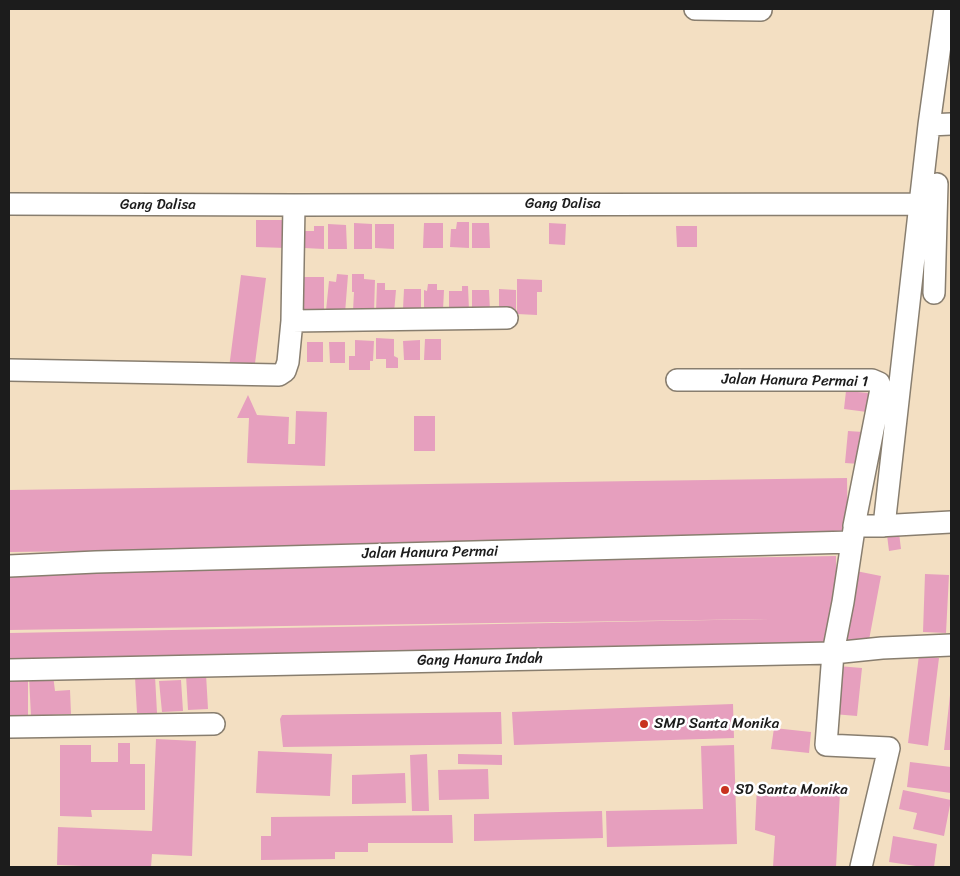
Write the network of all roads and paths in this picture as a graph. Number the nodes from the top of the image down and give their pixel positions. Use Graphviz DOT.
graph roads {
  1 [pos="695,9"];
  2 [pos="761,10"];
  3 [pos="947,21"];
  4 [pos="951,124"];
  5 [pos="929,125"];
  6 [pos="937,184"];
  7 [pos="9,204"];
  8 [pos="920,204"];
  9 [pos="294,205"];
  10 [pos="910,292"];
  11 [pos="943,293"];
  12 [pos="507,318"];
  13 [pos="292,321"];
  14 [pos="9,370"];
  15 [pos="677,380"];
  16 [pos="951,522"];
  17 [pos="884,526"];
  18 [pos="853,534"];
  19 [pos="9,566"];
  20 [pos="951,645"];
  21 [pos="832,654"];
  22 [pos="9,670"];
  23 [pos="214,724"];
  24 [pos="9,728"];
  25 [pos="861,867"];
  1 -- 2 [label="street"];
  3 -- 5 [label="street"];
  4 -- 5 [label="street"];
  5 -- 8 [label="street"];
  6 -- 11 [label="street"];
  7 -- 9 [label="street, Gang Dalisa"];
  8 -- 9 [label="street, Gang Dalisa"];
  8 -- 10 [label="street"];
  9 -- 13 [label="street"];
  10 -- 11 [label="street"];
  10 -- 17 [label="street"];
  12 -- 13 [label="street"];
  13 -- 14 [label="street"];
  15 -- 18 [label="street, Jalan Hanura Permai 1"];
  16 -- 17 [label="street"];
  17 -- 18 [label="street"];
  18 -- 19 [label="street, Jalan Hanura Permai"];
  18 -- 21 [label="street"];
  20 -- 21 [label="street, Gang Hanura Indah"];
  21 -- 22 [label="street, Gang Hanura Indah"];
  21 -- 25 [label="street"];
  23 -- 24 [label="street"];
}
